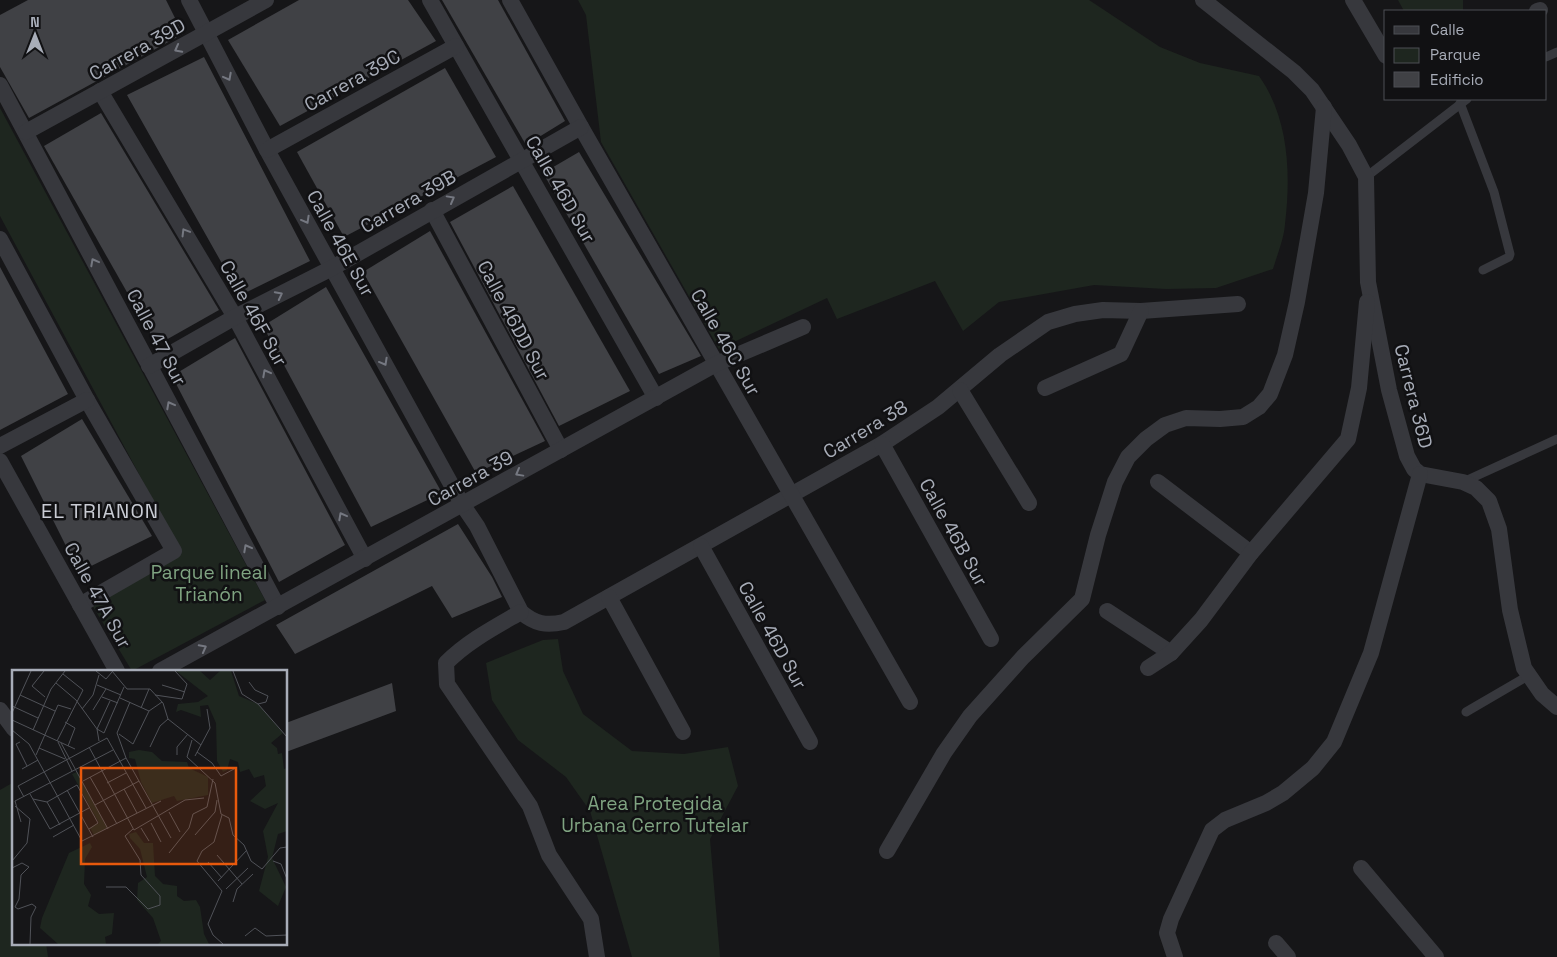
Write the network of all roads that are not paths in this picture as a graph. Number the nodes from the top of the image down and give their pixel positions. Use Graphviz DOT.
graph roads {
  1 [pos="188,0"];
  2 [pos="266,0"];
  3 [pos="430,0"];
  4 [pos="510,0"];
  5 [pos="1203,0"];
  6 [pos="1353,0"];
  7 [pos="205,34"];
  8 [pos="456,46"];
  9 [pos="1384,53"];
  10 [pos="0,85"];
  11 [pos="100,91"];
  12 [pos="1463,101"];
  13 [pos="1324,107"];
  14 [pos="580,127"];
  15 [pos="26,132"];
  16 [pos="268,150"];
  17 [pos="522,160"];
  18 [pos="1366,177"];
  19 [pos="432,210"];
  20 [pos="0,239"];
  21 [pos="332,268"];
  22 [pos="1483,270"];
  23 [pos="1368,282"];
  24 [pos="1238,304"];
  25 [pos="1141,311"];
  26 [pos="236,317"];
  27 [pos="804,327"];
  28 [pos="716,364"];
  29 [pos="149,366"];
  30 [pos="1045,388"];
  31 [pos="960,390"];
  32 [pos="656,398"];
  33 [pos="86,400"];
  34 [pos="1557,439"];
  35 [pos="882,444"];
  36 [pos="0,446"];
  37 [pos="561,450"];
  38 [pos="0,461"];
  39 [pos="1420,474"];
  40 [pos="1158,482"];
  41 [pos="1463,482"];
  42 [pos="791,495"];
  43 [pos="1029,503"];
  44 [pos="462,504"];
  45 [pos="700,546"];
  46 [pos="1251,553"];
  47 [pos="365,559"];
  48 [pos="610,598"];
  49 [pos="80,605"];
  50 [pos="278,607"];
  51 [pos="521,612"];
  52 [pos="1107,612"];
  53 [pos="991,639"];
  54 [pos="1171,652"];
  55 [pos="1148,668"];
  56 [pos="116,670"];
  57 [pos="162,670"];
  58 [pos="1528,676"];
  59 [pos="910,702"];
  60 [pos="1557,707"];
  61 [pos="0,710"];
  62 [pos="1466,712"];
  63 [pos="12,727"];
  64 [pos="683,732"];
  65 [pos="810,742"];
  66 [pos="887,851"];
  67 [pos="1361,868"];
  68 [pos="1276,942"];
  69 [pos="597,957"];
  70 [pos="1175,957"];
  71 [pos="1288,957"];
  72 [pos="1436,957"];
  1 -- 7 [label="street, Calle 46E Sur"];
  2 -- 7 [label="street, Carrera 39D"];
  3 -- 8 [label="street, Calle 46D Sur"];
  4 -- 14 [label="street, Calle 46C Sur"];
  5 -- 13 [label="street"];
  6 -- 9 [label="street"];
  7 -- 11 [label="street, Carrera 39D, one-way"];
  7 -- 16 [label="street, Calle 46E Sur, one-way"];
  8 -- 16 [label="street, Carrera 39C"];
  8 -- 17 [label="street, Calle 46D Sur"];
  10 -- 15 [label="street, Calle 47 Sur"];
  11 -- 15 [label="street, Carrera 39D"];
  26 -- 11 [label="street, Calle 46F Sur, one-way"];
  12 -- 18 [label="lane"];
  12 -- 22 [label="lane"];
  13 -- 18 [label="street"];
  13 -- 66 [label="street"];
  14 -- 17 [label="street, Carrera 39B"];
  14 -- 28 [label="street, Calle 46C Sur"];
  29 -- 15 [label="street, Calle 47 Sur, one-way"];
  16 -- 21 [label="street, Calle 46E Sur, one-way"];
  19 -- 17 [label="street, Carrera 39B, one-way"];
  17 -- 32 [label="street, Calle 46D Sur"];
  18 -- 23 [label="street, Carrera 36D"];
  19 -- 21 [label="street, Carrera 39B"];
  19 -- 37 [label="street, Calle 46DD Sur"];
  20 -- 33 [label="street"];
  26 -- 21 [label="street, Carrera 39B, one-way"];
  21 -- 44 [label="street, Calle 46E Sur, one-way"];
  23 -- 39 [label="street, Carrera 36D"];
  23 -- 46 [label="street"];
  24 -- 25 [label="street, Carrera 38"];
  25 -- 30 [label="street"];
  25 -- 31 [label="street, Carrera 38"];
  26 -- 29 [label="street, Carrera 39B"];
  47 -- 26 [label="street, Calle 46F Sur, one-way"];
  27 -- 28 [label="street, Carrera 39"];
  28 -- 32 [label="street, Carrera 39"];
  28 -- 42 [label="street, Calle 46C Sur"];
  50 -- 29 [label="street, Calle 47 Sur, one-way"];
  31 -- 35 [label="street, Carrera 38"];
  31 -- 43 [label="street"];
  32 -- 37 [label="street, Carrera 39"];
  33 -- 36 [label="street"];
  33 -- 49 [label="street"];
  34 -- 41 [label="lane"];
  35 -- 42 [label="street, Carrera 38"];
  35 -- 53 [label="street, Calle 46B Sur"];
  37 -- 44 [label="street, Carrera 39, one-way"];
  38 -- 49 [label="street, Calle 47A Sur"];
  39 -- 41 [label="street, Carrera 36D"];
  39 -- 70 [label="street"];
  40 -- 46 [label="street"];
  41 -- 58 [label="street, Carrera 36D"];
  42 -- 45 [label="street, Carrera 38"];
  42 -- 59 [label="street, Calle 46C Sur"];
  44 -- 47 [label="street, Carrera 39"];
  44 -- 51 [label="street"];
  45 -- 48 [label="street, Carrera 38"];
  45 -- 65 [label="street, Calle 46D Sur"];
  46 -- 54 [label="street"];
  47 -- 50 [label="street, Carrera 39"];
  48 -- 51 [label="street, Carrera 38"];
  48 -- 64 [label="street"];
  49 -- 56 [label="street, Calle 47A Sur"];
  57 -- 50 [label="street, Carrera 39, one-way"];
  51 -- 69 [label="street"];
  52 -- 54 [label="street"];
  54 -- 55 [label="street"];
  58 -- 60 [label="street, Carrera 36D"];
  58 -- 62 [label="lane"];
  61 -- 63 [label="street"];
  67 -- 72 [label="street"];
  68 -- 71 [label="street"];
}
